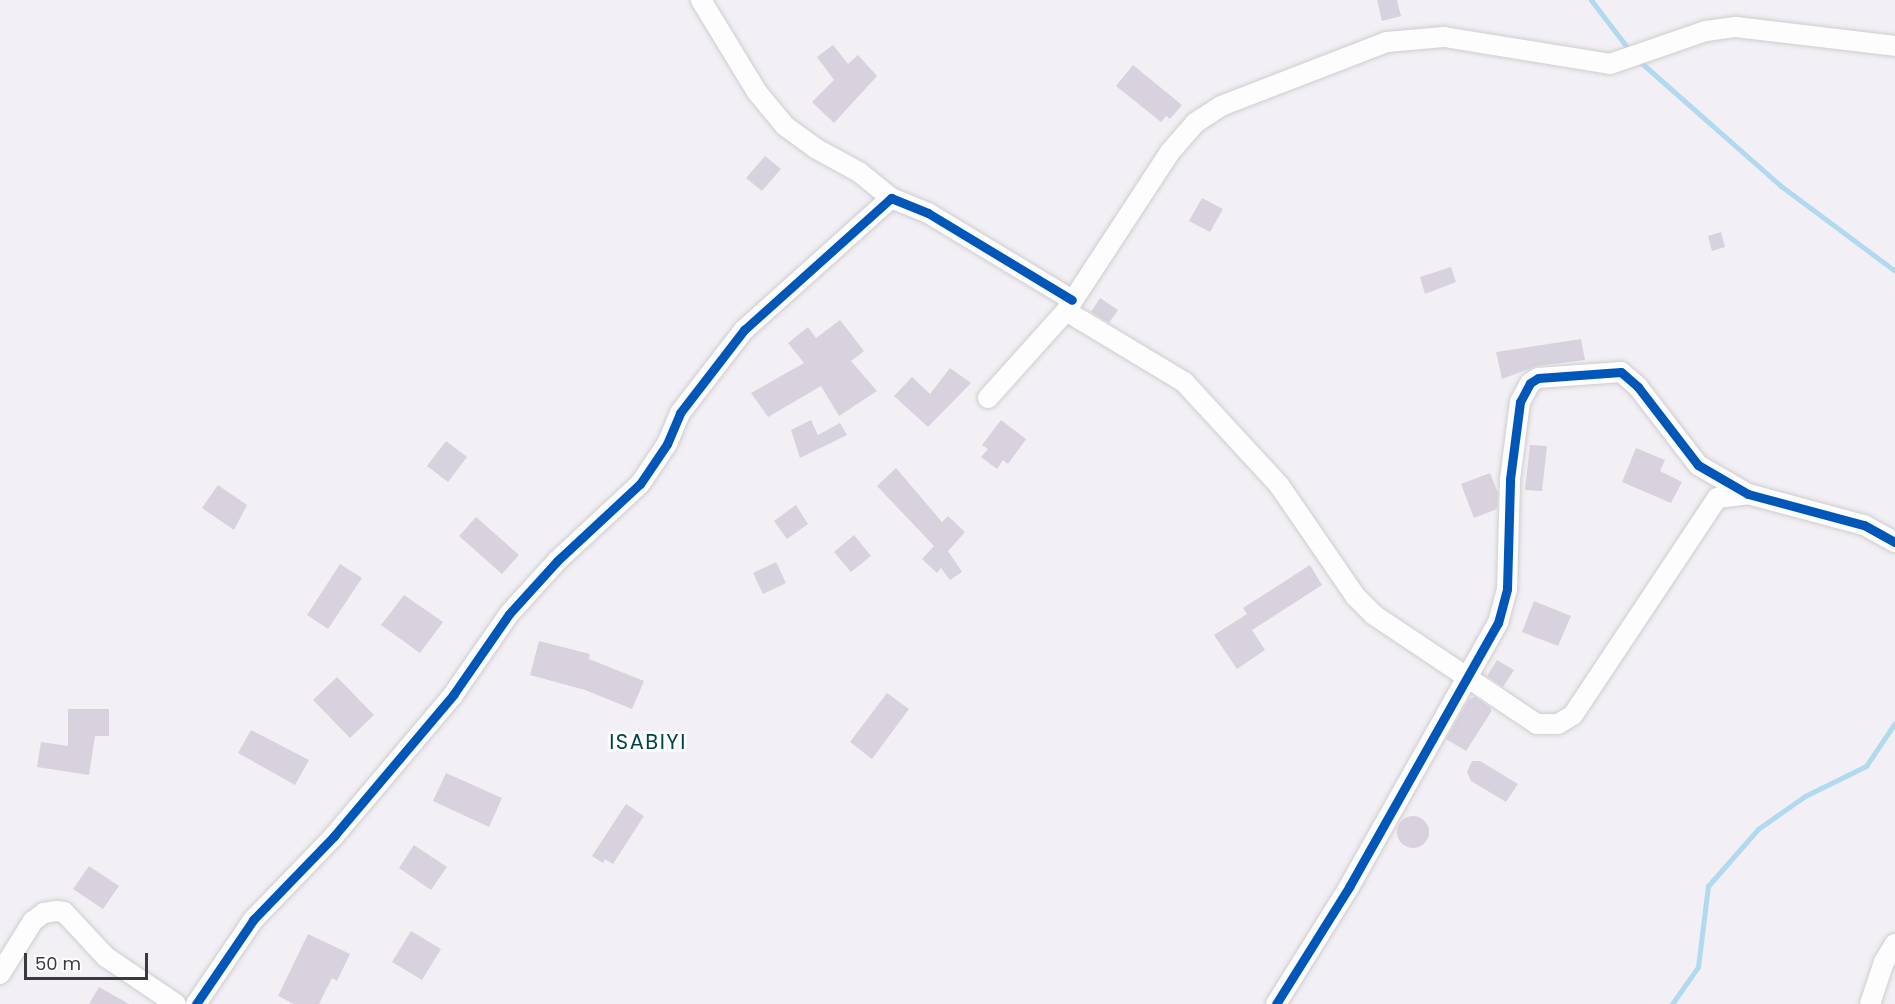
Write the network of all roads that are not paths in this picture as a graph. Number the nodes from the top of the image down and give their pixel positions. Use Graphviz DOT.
graph roads {
  1 [pos="701,0"];
  2 [pos="1895,46"];
  3 [pos="891,198"];
  4 [pos="1069,306"];
  5 [pos="988,398"];
  6 [pos="1748,494"];
  7 [pos="1895,542"];
  8 [pos="1466,678"];
  9 [pos="1895,944"];
  10 [pos="0,974"];
  11 [pos="176,1004"];
  12 [pos="196,1004"];
  13 [pos="1276,1004"];
  14 [pos="1870,1004"];
  1 -- 3 [label="street"];
  2 -- 4 [label="street"];
  3 -- 4 [label="street"];
  3 -- 12 [label="street"];
  4 -- 5 [label="street"];
  4 -- 8 [label="street"];
  6 -- 7 [label="street"];
  6 -- 8 [label="street"];
  6 -- 8 [label="street"];
  8 -- 13 [label="street"];
  9 -- 14 [label="street"];
  10 -- 11 [label="street"];
}
